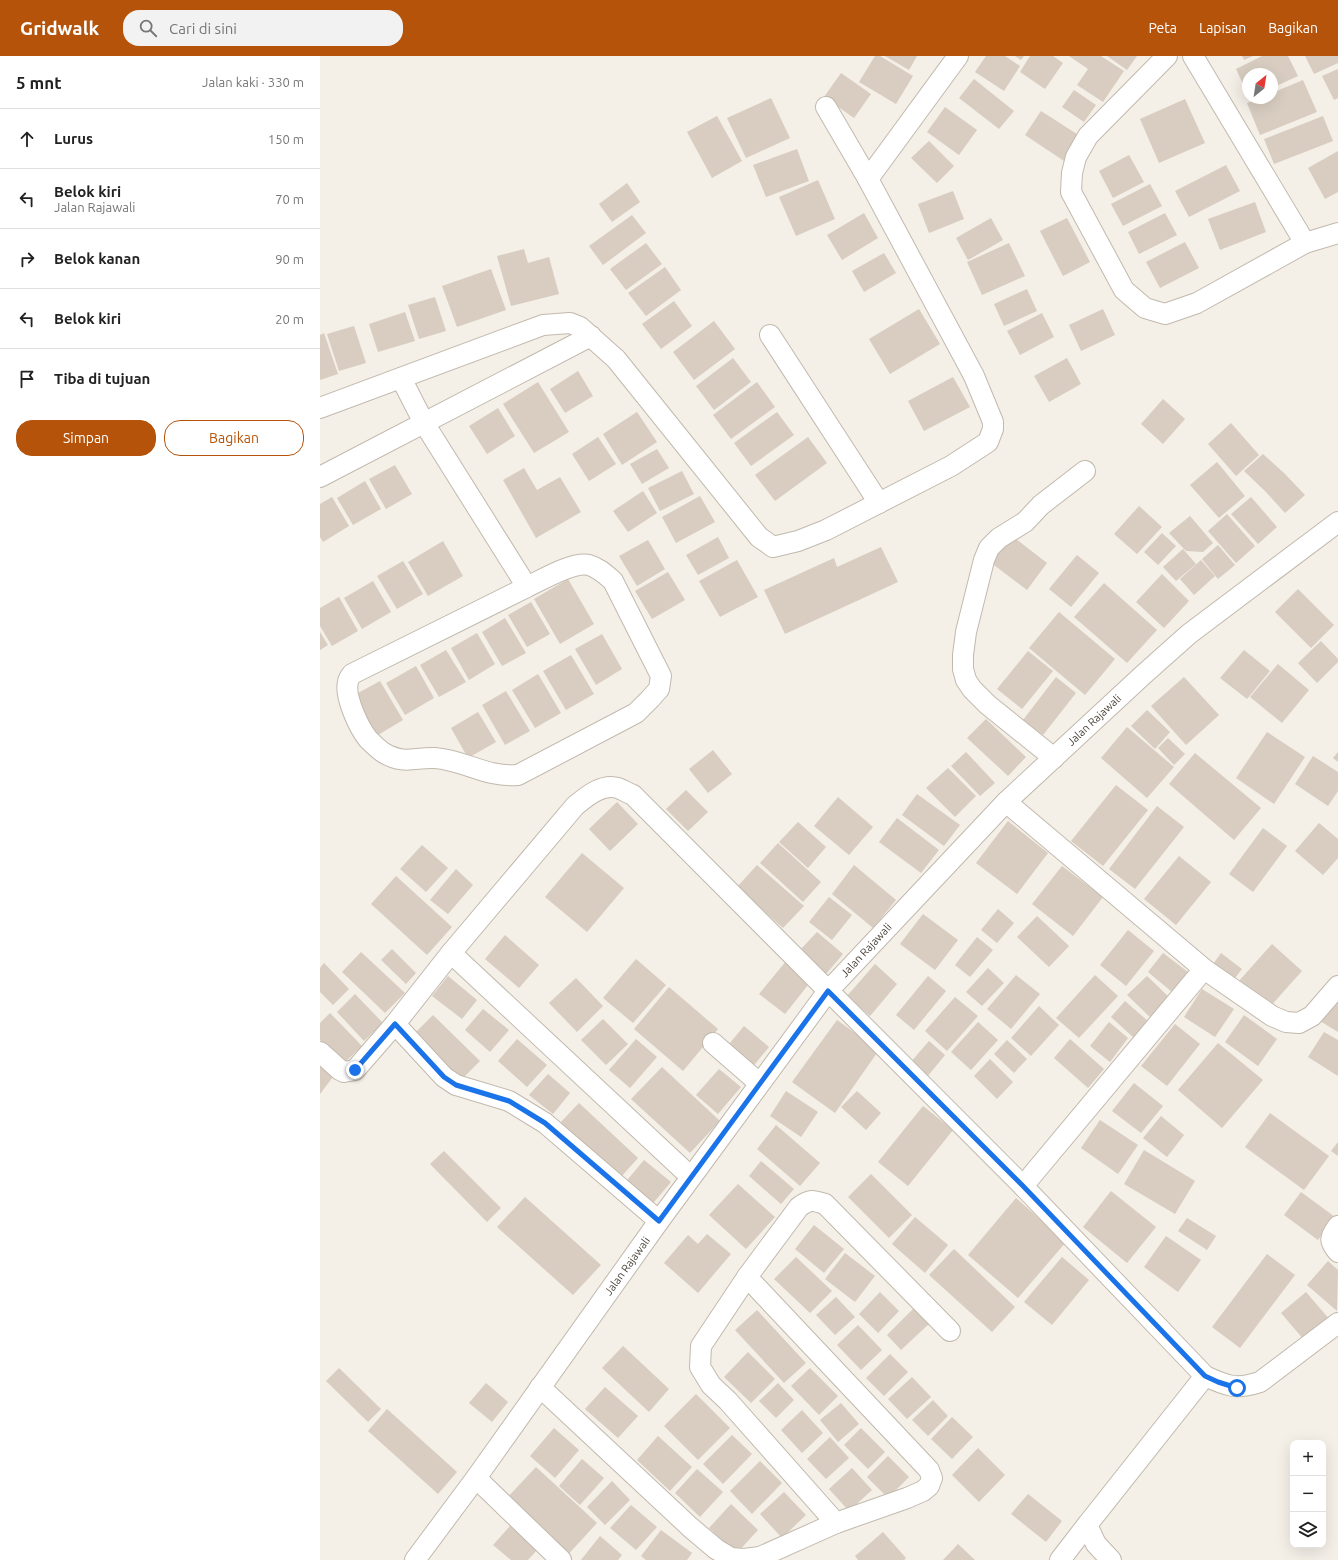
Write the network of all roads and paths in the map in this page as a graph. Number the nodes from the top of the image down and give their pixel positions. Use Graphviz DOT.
graph roads {
  1 [pos="958,56"];
  2 [pos="1167,56"];
  3 [pos="1193,56"];
  4 [pos="826,107"];
  5 [pos="868,179"];
  6 [pos="1338,233"];
  7 [pos="1305,243"];
  8 [pos="770,335"];
  9 [pos="591,336"];
  10 [pos="401,378"];
  11 [pos="320,408"];
  12 [pos="424,423"];
  13 [pos="1084,471"];
  14 [pos="320,477"];
  15 [pos="880,502"];
  16 [pos="1338,522"];
  17 [pos="527,587"];
  18 [pos="1054,758"];
  19 [pos="1006,802"];
  20 [pos="450,953"];
  21 [pos="1204,969"];
  22 [pos="1338,986"];
  23 [pos="828,991"];
  24 [pos="395,1024"];
  25 [pos="713,1043"];
  26 [pos="320,1052"];
  27 [pos="759,1083"];
  28 [pos="691,1177"];
  29 [pos="1023,1186"];
  30 [pos="659,1221"];
  31 [pos="1338,1226"];
  32 [pos="1338,1252"];
  33 [pos="747,1277"];
  34 [pos="1338,1323"];
  35 [pos="950,1331"];
  36 [pos="1205,1376"];
  37 [pos="540,1387"];
  38 [pos="476,1478"];
  39 [pos="836,1523"];
  40 [pos="1087,1525"];
  41 [pos="415,1560"];
  42 [pos="562,1560"];
  43 [pos="1060,1560"];
  44 [pos="1111,1560"];
  1 -- 5 [label="street"];
  2 -- 7 [label="street"];
  3 -- 7 [label="street"];
  4 -- 5 [label="street"];
  5 -- 15 [label="street"];
  6 -- 7 [label="street"];
  8 -- 15 [label="street"];
  9 -- 10 [label="street"];
  9 -- 12 [label="street"];
  9 -- 15 [label="street"];
  10 -- 11 [label="street"];
  10 -- 12 [label="street"];
  12 -- 14 [label="street"];
  12 -- 17 [label="street"];
  13 -- 18 [label="street"];
  16 -- 18 [label="street, Jalan Rajawali"];
  17 -- 17 [label="street"];
  18 -- 19 [label="street, Jalan Rajawali"];
  19 -- 21 [label="street"];
  19 -- 23 [label="street, Jalan Rajawali"];
  20 -- 23 [label="street"];
  20 -- 24 [label="street"];
  20 -- 28 [label="street"];
  21 -- 22 [label="street"];
  21 -- 29 [label="street"];
  23 -- 27 [label="street, Jalan Rajawali"];
  23 -- 29 [label="street"];
  24 -- 26 [label="street"];
  24 -- 30 [label="street"];
  25 -- 27 [label="street"];
  27 -- 28 [label="street, Jalan Rajawali"];
  28 -- 30 [label="street, Jalan Rajawali"];
  29 -- 36 [label="street"];
  30 -- 37 [label="street, Jalan Rajawali"];
  31 -- 32 [label="street"];
  33 -- 35 [label="street"];
  33 -- 39 [label="street"];
  33 -- 39 [label="street"];
  34 -- 36 [label="street"];
  36 -- 40 [label="street"];
  37 -- 38 [label="street, Jalan Rajawali"];
  37 -- 39 [label="street"];
  38 -- 41 [label="street, Jalan Rajawali"];
  38 -- 42 [label="street"];
  40 -- 43 [label="street"];
  40 -- 44 [label="street"];
}
